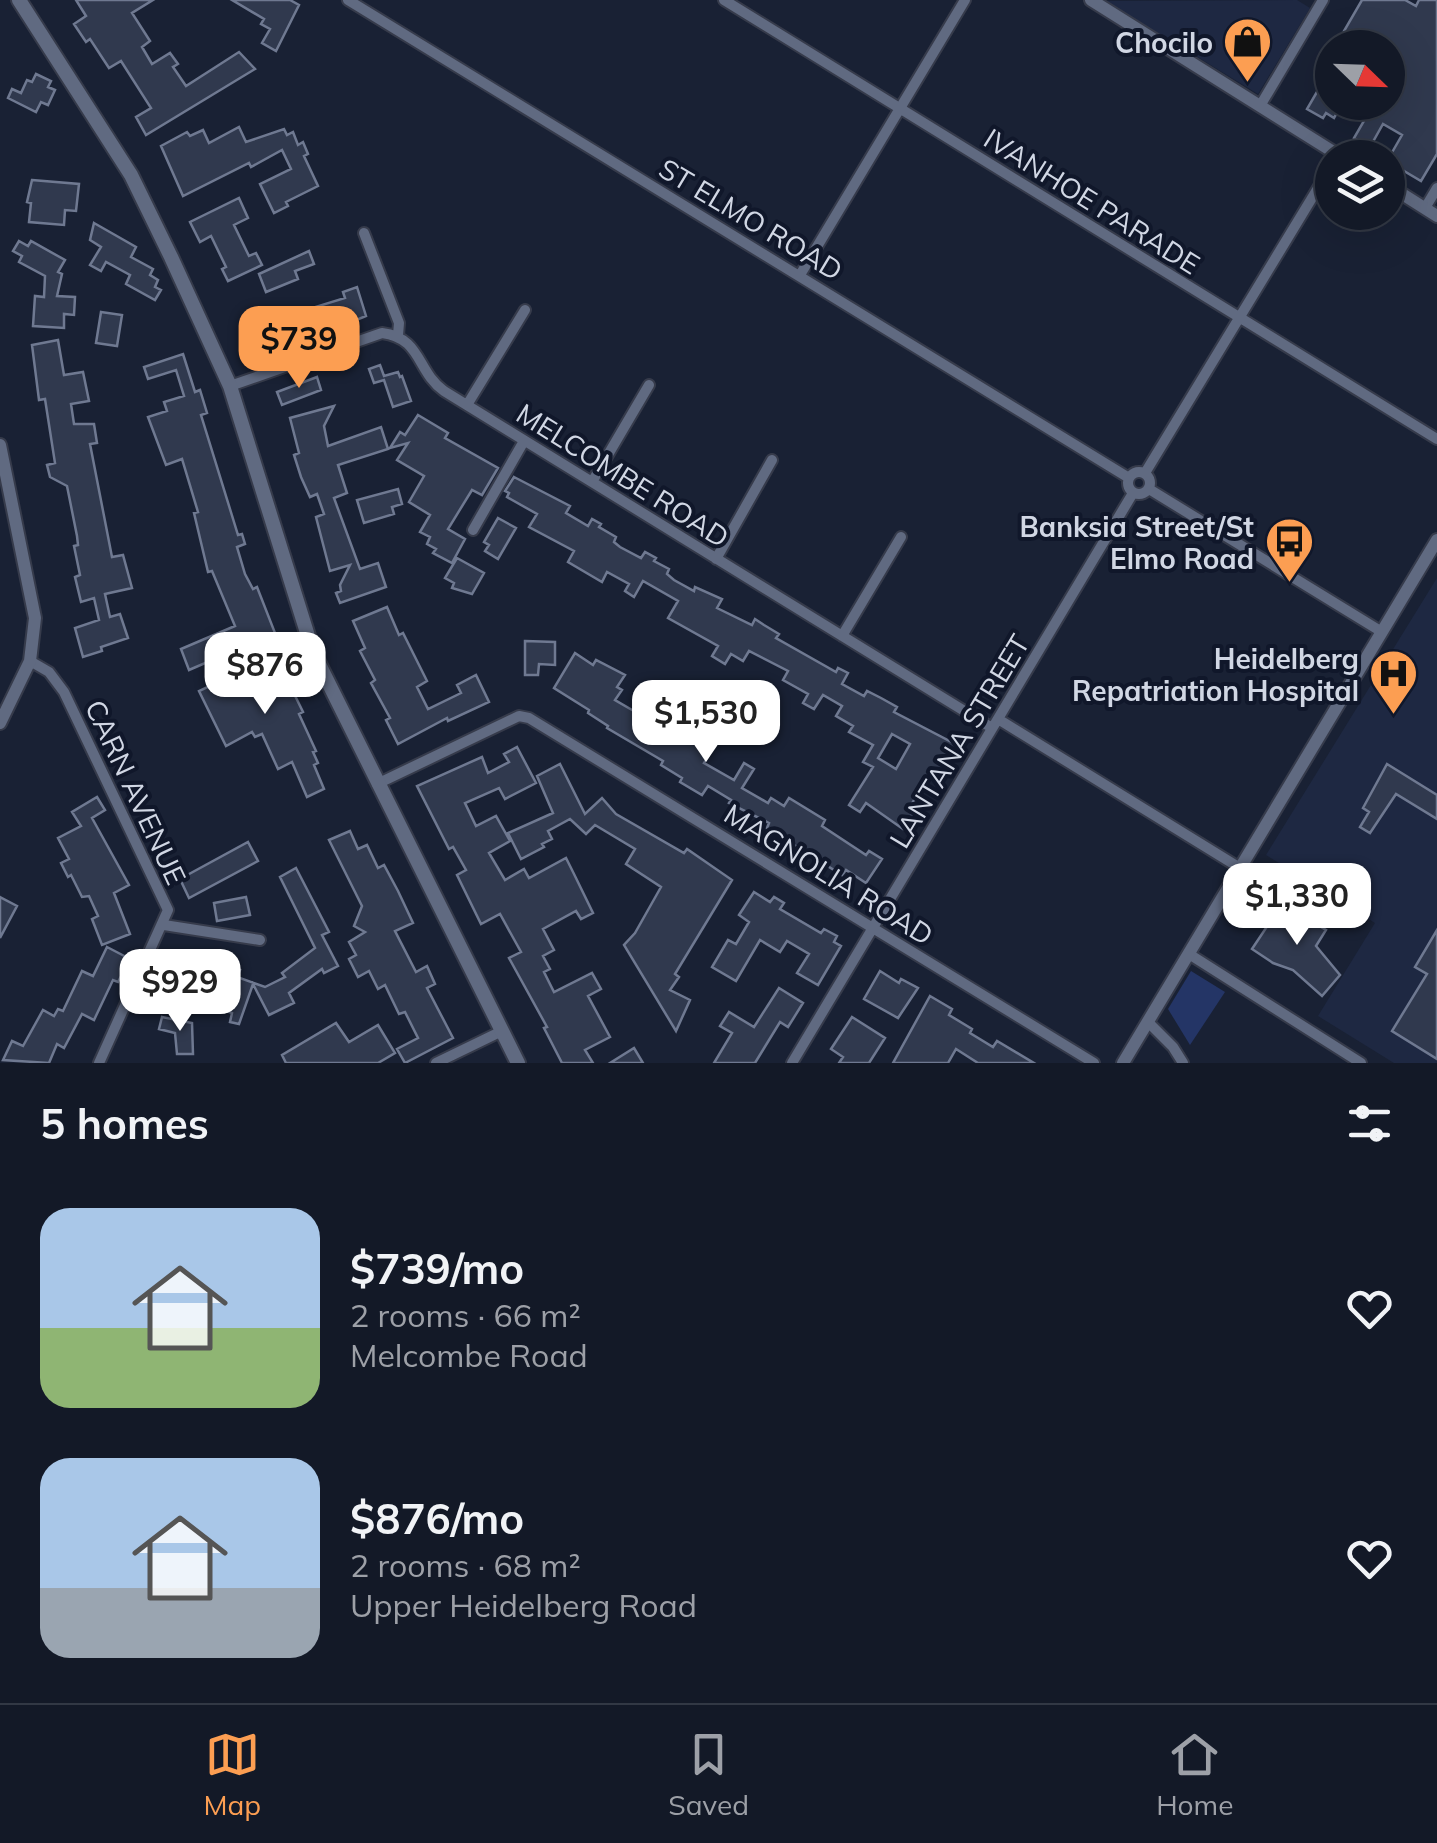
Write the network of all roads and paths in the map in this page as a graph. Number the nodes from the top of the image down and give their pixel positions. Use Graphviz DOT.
graph roads {
  1 [pos="19,0"];
  2 [pos="348,0"];
  3 [pos="724,0"];
  4 [pos="965,0"];
  5 [pos="1092,0"];
  6 [pos="1324,0"];
  7 [pos="1260,106"];
  8 [pos="900,108"];
  9 [pos="1315,143"];
  10 [pos="1437,188"];
  11 [pos="1315,196"];
  12 [pos="1405,196"];
  13 [pos="1431,212"];
  14 [pos="364,233"];
  15 [pos="800,275"];
  16 [pos="525,310"];
  17 [pos="1239,318"];
  18 [pos="398,335"];
  19 [pos="649,385"];
  20 [pos="230,386"];
  21 [pos="467,405"];
  22 [pos="1437,439"];
  23 [pos="524,441"];
  24 [pos="0,445"];
  25 [pos="772,460"];
  26 [pos="1144,474"];
  27 [pos="1129,478"];
  28 [pos="592,482"];
  29 [pos="1149,489"];
  30 [pos="1133,493"];
  31 [pos="473,530"];
  32 [pos="901,537"];
  33 [pos="1437,540"];
  34 [pos="716,558"];
  35 [pos="1382,632"];
  36 [pos="842,636"];
  37 [pos="30,661"];
  38 [pos="0,722"];
  39 [pos="995,724"];
  40 [pos="376,784"];
  41 [pos="1240,868"];
  42 [pos="164,925"];
  43 [pos="873,928"];
  44 [pos="260,940"];
  45 [pos="1189,954"];
  46 [pos="1148,1022"];
  47 [pos="502,1032"];
  48 [pos="99,1063"];
  49 [pos="436,1063"];
  50 [pos="518,1063"];
  51 [pos="792,1063"];
  52 [pos="1094,1063"];
  53 [pos="1123,1063"];
  54 [pos="1183,1063"];
  55 [pos="1361,1063"];
  1 -- 20 [label="main road"];
  2 -- 15 [label="street, ST ELMO ROAD"];
  3 -- 8 [label="street, IVANHOE PARADE"];
  4 -- 8 [label="street"];
  5 -- 7 [label="street"];
  6 -- 7 [label="street"];
  7 -- 9 [label="street"];
  8 -- 15 [label="street"];
  8 -- 17 [label="street, IVANHOE PARADE"];
  10 -- 13 [label="street"];
  11 -- 17 [label="street"];
  12 -- 13 [label="street"];
  14 -- 18 [label="street"];
  15 -- 27 [label="street, ST ELMO ROAD"];
  16 -- 21 [label="street"];
  17 -- 22 [label="street, IVANHOE PARADE"];
  17 -- 26 [label="street"];
  18 -- 20 [label="street"];
  18 -- 21 [label="street, MELCOMBE ROAD"];
  19 -- 28 [label="street"];
  20 -- 40 [label="main road"];
  21 -- 23 [label="street, MELCOMBE ROAD"];
  23 -- 28 [label="street, MELCOMBE ROAD"];
  23 -- 31 [label="street"];
  24 -- 37 [label="street"];
  25 -- 34 [label="street"];
  26 -- 27 [label="street"];
  26 -- 29 [label="street"];
  27 -- 30 [label="street"];
  28 -- 34 [label="street, MELCOMBE ROAD"];
  29 -- 30 [label="street"];
  29 -- 35 [label="street"];
  30 -- 39 [label="street, LANTANA STREET"];
  32 -- 36 [label="street"];
  33 -- 35 [label="street"];
  34 -- 36 [label="street, MELCOMBE ROAD"];
  35 -- 41 [label="street"];
  36 -- 39 [label="street, MELCOMBE ROAD"];
  37 -- 38 [label="street"];
  37 -- 42 [label="street, CARN AVENUE"];
  39 -- 41 [label="street, MELCOMBE ROAD"];
  39 -- 43 [label="street, LANTANA STREET"];
  40 -- 43 [label="street, MAGNOLIA ROAD"];
  40 -- 47 [label="main road"];
  41 -- 45 [label="street"];
  42 -- 44 [label="street"];
  42 -- 48 [label="street, CARN AVENUE"];
  43 -- 51 [label="street, LANTANA STREET"];
  43 -- 52 [label="street, MAGNOLIA ROAD"];
  45 -- 46 [label="street"];
  45 -- 55 [label="street"];
  46 -- 53 [label="street"];
  46 -- 54 [label="street"];
  47 -- 49 [label="street"];
  47 -- 50 [label="main road"];
}
